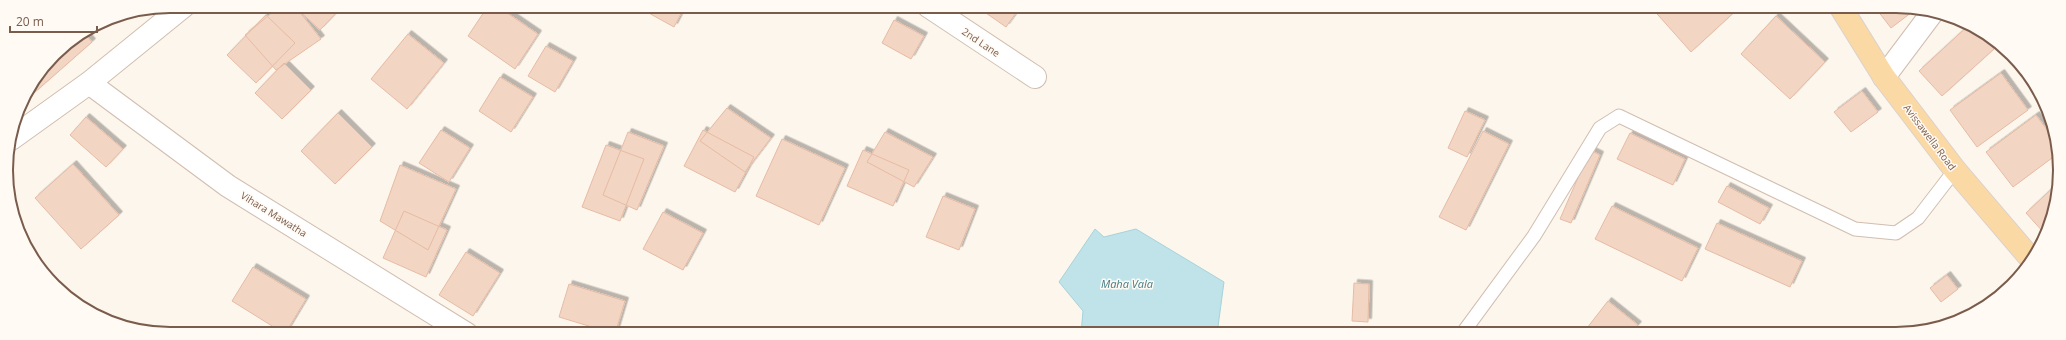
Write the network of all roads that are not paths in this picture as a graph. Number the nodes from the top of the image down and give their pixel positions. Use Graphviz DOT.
graph roads {
  1 [pos="175,13"];
  2 [pos="939,13"];
  3 [pos="1844,13"];
  4 [pos="1929,16"];
  5 [pos="1035,77"];
  6 [pos="1884,77"];
  7 [pos="89,82"];
  8 [pos="19,126"];
  9 [pos="1955,170"];
  10 [pos="2028,255"];
  11 [pos="456,327"];
  12 [pos="1467,327"];
  1 -- 7 [label="street"];
  2 -- 5 [label="street, 2nd Lane"];
  3 -- 6 [label="main road, Avissawella Road"];
  4 -- 6 [label="street"];
  6 -- 9 [label="main road, Avissawella Road"];
  7 -- 8 [label="street"];
  7 -- 11 [label="street, Vihara Mawatha"];
  9 -- 10 [label="main road, Avissawella Road"];
  9 -- 12 [label="lane"];
}
